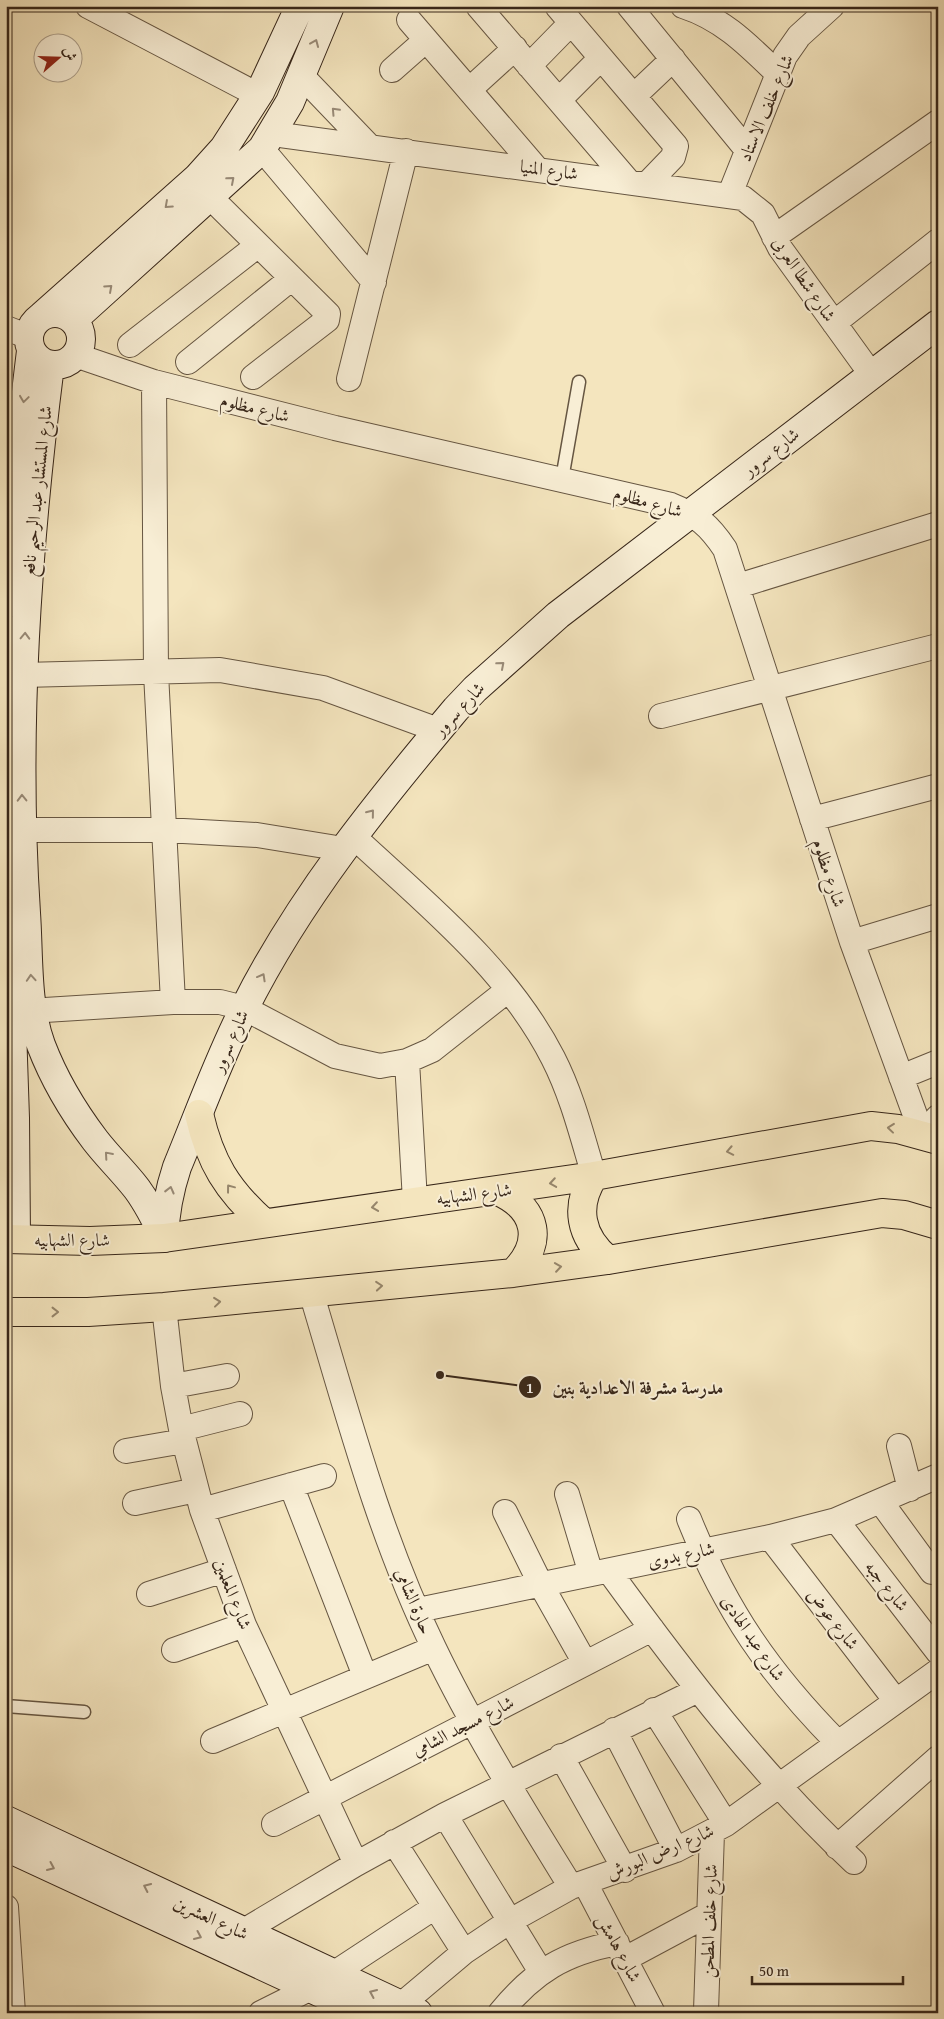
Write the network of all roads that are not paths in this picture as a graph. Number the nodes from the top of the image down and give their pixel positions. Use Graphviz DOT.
graph roads {
  1 [pos="88,6"];
  2 [pos="300,6"];
  3 [pos="330,6"];
  4 [pos="478,6"];
  5 [pos="629,6"];
  6 [pos="684,6"];
  7 [pos="832,6"];
  8 [pos="564,15"];
  9 [pos="409,20"];
  10 [pos="426,40"];
  11 [pos="522,57"];
  12 [pos="601,58"];
  13 [pos="673,59"];
  14 [pos="392,70"];
  15 [pos="777,73"];
  16 [pos="301,75"];
  17 [pos="469,90"];
  18 [pos="259,94"];
  19 [pos="634,96"];
  20 [pos="559,100"];
  21 [pos="290,102"];
  22 [pos="244,119"];
  23 [pos="938,122"];
  24 [pos="268,141"];
  25 [pos="369,146"];
  26 [pos="747,150"];
  27 [pos="406,151"];
  28 [pos="537,169"];
  29 [pos="638,182"];
  30 [pos="730,194"];
  31 [pos="210,197"];
  32 [pos="774,237"];
  33 [pos="938,241"];
  34 [pos="257,246"];
  35 [pos="291,279"];
  36 [pos="374,282"];
  37 [pos="73,320"];
  38 [pos="834,323"];
  39 [pos="936,329"];
  40 [pos="32,339"];
  41 [pos="130,345"];
  42 [pos="75,355"];
  43 [pos="188,362"];
  44 [pos="871,374"];
  45 [pos="253,377"];
  46 [pos="349,379"];
  47 [pos="154,382"];
  48 [pos="579,382"];
  49 [pos="562,479"];
  50 [pos="692,514"];
  51 [pos="938,524"];
  52 [pos="9,525"];
  53 [pos="738,586"];
  54 [pos="6,621"];
  55 [pos="938,646"];
  56 [pos="156,673"];
  57 [pos="24,675"];
  58 [pos="771,687"];
  59 [pos="661,716"];
  60 [pos="438,730"];
  61 [pos="938,786"];
  62 [pos="812,819"];
  63 [pos="23,830"];
  64 [pos="165,830"];
  65 [pos="348,843"];
  66 [pos="6,852"];
  67 [pos="938,916"];
  68 [pos="852,942"];
  69 [pos="508,990"];
  70 [pos="173,1002"];
  71 [pos="244,1008"];
  72 [pos="17,1011"];
  73 [pos="407,1061"];
  74 [pos="938,1062"];
  75 [pos="901,1077"];
  76 [pos="199,1114"];
  77 [pos="11,1118"];
  78 [pos="932,1130"];
  79 [pos="594,1176"];
  80 [pos="498,1191"];
  81 [pos="414,1201"];
  82 [pos="264,1223"];
  83 [pos="938,1225"];
  84 [pos="164,1238"];
  85 [pos="11,1239"];
  86 [pos="608,1260"];
  87 [pos="513,1273"];
  88 [pos="311,1292"];
  89 [pos="164,1307"];
  90 [pos="6,1312"];
  91 [pos="227,1376"];
  92 [pos="172,1386"];
  93 [pos="240,1414"];
  94 [pos="182,1435"];
  95 [pos="899,1446"];
  96 [pos="126,1450"];
  97 [pos="324,1476"];
  98 [pos="938,1476"];
  99 [pos="292,1485"];
  100 [pos="910,1489"];
  101 [pos="567,1494"];
  102 [pos="199,1500"];
  103 [pos="881,1502"];
  104 [pos="135,1504"];
  105 [pos="505,1512"];
  106 [pos="689,1519"];
  107 [pos="836,1520"];
  108 [pos="770,1537"];
  109 [pos="702,1550"];
  110 [pos="224,1570"];
  111 [pos="600,1572"];
  112 [pos="932,1572"];
  113 [pos="542,1585"];
  114 [pos="149,1594"];
  115 [pos="418,1610"];
  116 [pos="244,1625"];
  117 [pos="652,1629"];
  118 [pos="434,1648"];
  119 [pos="174,1650"];
  120 [pos="938,1652"];
  121 [pos="585,1663"];
  122 [pos="938,1671"];
  123 [pos="365,1676"];
  124 [pos="698,1690"];
  125 [pos="896,1701"];
  126 [pos="6,1706"];
  127 [pos="654,1710"];
  128 [pos="283,1711"];
  129 [pos="84,1712"];
  130 [pos="472,1722"];
  131 [pos="614,1730"];
  132 [pos="213,1741"];
  133 [pos="838,1743"];
  134 [pos="561,1756"];
  135 [pos="938,1758"];
  136 [pos="507,1783"];
  137 [pos="778,1787"];
  138 [pos="324,1799"];
  139 [pos="445,1815"];
  140 [pos="6,1820"];
  141 [pos="274,1824"];
  142 [pos="719,1828"];
  143 [pos="394,1842"];
  144 [pos="6,1847"];
  145 [pos="676,1850"];
  146 [pos="356,1864"];
  147 [pos="625,1870"];
  148 [pos="578,1885"];
  149 [pos="435,1907"];
  150 [pos="6,1908"];
  151 [pos="709,1914"];
  152 [pos="510,1921"];
  153 [pos="242,1932"];
  154 [pos="621,1951"];
  155 [pos="464,1952"];
  156 [pos="540,1972"];
  157 [pos="322,1981"];
  158 [pos="410,2009"];
  159 [pos="358,2011"];
  160 [pos="706,2011"];
  161 [pos="14,2013"];
  162 [pos="261,2013"];
  163 [pos="500,2013"];
  164 [pos="653,2013"];
  1 -- 18 [label="street"];
  2 -- 18 [label="street"];
  16 -- 3 [label="street, one-way"];
  4 -- 11 [label="street"];
  5 -- 13 [label="street"];
  6 -- 15 [label="street"];
  7 -- 15 [label="street, شارع خلف الاستاد"];
  8 -- 11 [label="street"];
  8 -- 12 [label="street"];
  9 -- 10 [label="street"];
  10 -- 14 [label="street"];
  10 -- 17 [label="street"];
  11 -- 17 [label="street"];
  11 -- 20 [label="street"];
  12 -- 19 [label="street"];
  12 -- 20 [label="street"];
  13 -- 19 [label="street"];
  13 -- 26 [label="street"];
  15 -- 26 [label="street, شارع خلف الاستاد"];
  16 -- 21 [label="street"];
  25 -- 16 [label="street, one-way"];
  17 -- 28 [label="street"];
  18 -- 21 [label="street"];
  18 -- 22 [label="street"];
  19 -- 29 [label="street"];
  20 -- 29 [label="street"];
  21 -- 24 [label="street"];
  22 -- 24 [label="street"];
  22 -- 40 [label="street, one-way"];
  23 -- 32 [label="street"];
  24 -- 25 [label="street, شارع المنيا"];
  31 -- 24 [label="street, one-way"];
  24 -- 36 [label="street"];
  25 -- 27 [label="street, شارع المنيا"];
  26 -- 30 [label="street, شارع خلف الاستاد"];
  27 -- 28 [label="street, شارع المنيا"];
  27 -- 36 [label="street"];
  28 -- 29 [label="street, شارع المنيا"];
  29 -- 30 [label="street, شارع المنيا"];
  30 -- 32 [label="street, شارع شطا العربى"];
  31 -- 34 [label="street"];
  37 -- 31 [label="street, one-way"];
  32 -- 38 [label="street, شارع شطا العربى"];
  33 -- 38 [label="street"];
  34 -- 35 [label="street"];
  34 -- 41 [label="street"];
  35 -- 43 [label="street"];
  35 -- 45 [label="street"];
  36 -- 46 [label="street"];
  37 -- 40 [label="street"];
  37 -- 42 [label="street"];
  38 -- 44 [label="street, شارع شطا العربى"];
  39 -- 44 [label="street, شارع سرور"];
  40 -- 42 [label="street"];
  40 -- 52 [label="street, شارع المستشار عبد الرحيم نافع, one-way"];
  57 -- 40 [label="street, شارع المستشار عبد الرحيم نافع, one-way"];
  42 -- 47 [label="street, شارع مظلوم"];
  44 -- 50 [label="street, شارع سرور"];
  47 -- 49 [label="street, شارع مظلوم"];
  47 -- 56 [label="street"];
  48 -- 49 [label="lane"];
  49 -- 50 [label="street, شارع مظلوم"];
  50 -- 53 [label="street, شارع مظلوم"];
  60 -- 50 [label="street, شارع سرور, one-way"];
  51 -- 53 [label="street"];
  52 -- 54 [label="street, شارع المستشار عبد الرحيم نافع"];
  53 -- 58 [label="street, شارع مظلوم"];
  55 -- 58 [label="street"];
  56 -- 57 [label="street"];
  56 -- 60 [label="street"];
  56 -- 64 [label="street"];
  63 -- 57 [label="street, شارع المستشار عبد الرحيم نافع, one-way"];
  58 -- 59 [label="street"];
  58 -- 62 [label="street, شارع مظلوم"];
  65 -- 60 [label="street, شارع سرور, one-way"];
  61 -- 62 [label="street"];
  62 -- 68 [label="street, شارع مظلوم"];
  63 -- 64 [label="street"];
  72 -- 63 [label="street, شارع المستشار عبد الرحيم نافع, one-way"];
  64 -- 65 [label="street"];
  64 -- 70 [label="street"];
  65 -- 69 [label="street"];
  71 -- 65 [label="street, شارع سرور, one-way"];
  66 -- 72 [label="street, شارع المستشار عبد الرحيم نافع"];
  67 -- 68 [label="street"];
  68 -- 75 [label="street, شارع مظلوم"];
  69 -- 73 [label="street"];
  69 -- 79 [label="street"];
  70 -- 71 [label="street"];
  70 -- 72 [label="street"];
  71 -- 73 [label="street"];
  71 -- 76 [label="street, شارع سرور"];
  72 -- 77 [label="street, شارع المستشار عبد الرحيم نافع"];
  84 -- 72 [label="street, شارع المستشار عبد الرحيم نافع, one-way"];
  73 -- 81 [label="street"];
  74 -- 75 [label="street"];
  75 -- 78 [label="street, شارع مظلوم"];
  82 -- 76 [label="highway, one-way"];
  84 -- 76 [label="street, شارع سرور, one-way"];
  77 -- 85 [label="street, شارع المستشار عبد الرحيم نافع"];
  78 -- 79 [label="highway, شارع الشهابيه, one-way"];
  79 -- 80 [label="highway, شارع الشهابيه, one-way"];
  79 -- 86 [label="highway"];
  80 -- 81 [label="highway, شارع الشهابيه"];
  80 -- 87 [label="highway"];
  81 -- 82 [label="highway, شارع الشهابيه, one-way"];
  82 -- 84 [label="highway, شارع الشهابيه"];
  83 -- 86 [label="highway"];
  84 -- 85 [label="highway, شارع الشهابيه"];
  87 -- 86 [label="highway, one-way"];
  88 -- 87 [label="highway, one-way"];
  89 -- 88 [label="highway, one-way"];
  88 -- 115 [label="street, حارة الشامي"];
  90 -- 89 [label="highway, one-way"];
  89 -- 92 [label="street, شارع المعلمين"];
  91 -- 92 [label="street"];
  92 -- 94 [label="street, شارع المعلمين"];
  93 -- 94 [label="street"];
  94 -- 96 [label="street"];
  94 -- 102 [label="street, شارع المعلمين"];
  95 -- 100 [label="street"];
  97 -- 99 [label="street"];
  98 -- 100 [label="street, شارع بدوى"];
  99 -- 102 [label="street"];
  99 -- 123 [label="street"];
  100 -- 103 [label="street, شارع بدوى"];
  101 -- 111 [label="street"];
  102 -- 104 [label="street"];
  102 -- 110 [label="street, شارع المعلمين"];
  103 -- 107 [label="street, شارع بدوى"];
  103 -- 112 [label="street"];
  105 -- 113 [label="street"];
  106 -- 109 [label="street, شارع عبد الهادى"];
  107 -- 108 [label="street, شارع بدوى"];
  107 -- 120 [label="street, شارع جبه"];
  108 -- 109 [label="street, شارع بدوى"];
  108 -- 125 [label="street, شارع عوض"];
  109 -- 111 [label="street, شارع بدوى"];
  109 -- 133 [label="street, شارع عبد الهادى"];
  110 -- 114 [label="street"];
  110 -- 116 [label="street, شارع المعلمين"];
  111 -- 113 [label="street, شارع بدوى"];
  111 -- 117 [label="street"];
  113 -- 115 [label="street, شارع بدوى"];
  113 -- 121 [label="street"];
  115 -- 118 [label="street, حارة الشامي"];
  116 -- 119 [label="street"];
  116 -- 128 [label="street, شارع المعلمين"];
  117 -- 121 [label="street, شارع مسجد الشامي"];
  117 -- 124 [label="street"];
  118 -- 123 [label="street"];
  118 -- 130 [label="street, حارة الشامي"];
  121 -- 130 [label="street, شارع مسجد الشامي"];
  122 -- 125 [label="street, شارع ارض البورش"];
  123 -- 128 [label="street"];
  124 -- 127 [label="street"];
  124 -- 137 [label="street"];
  125 -- 133 [label="street, شارع ارض البورش"];
  126 -- 129 [label="lane"];
  127 -- 131 [label="street"];
  127 -- 142 [label="street"];
  128 -- 132 [label="street"];
  128 -- 138 [label="street, شارع المعلمين"];
  130 -- 136 [label="street, حارة الشامي"];
  130 -- 138 [label="street, شارع مسجد الشامي"];
  131 -- 134 [label="street"];
  131 -- 145 [label="street"];
  133 -- 137 [label="street, شارع ارض البورش"];
  134 -- 136 [label="street"];
  134 -- 147 [label="street"];
  135 -- 137 [label="street"];
  136 -- 139 [label="street"];
  136 -- 148 [label="street, حارة الشامي"];
  137 -- 142 [label="street, شارع ارض البورش"];
  138 -- 141 [label="street, شارع مسجد الشامي"];
  138 -- 146 [label="street, شارع المعلمين"];
  139 -- 143 [label="street"];
  139 -- 152 [label="street"];
  153 -- 140 [label="street, شارع العشرين, one-way"];
  142 -- 145 [label="street, شارع ارض البورش"];
  142 -- 151 [label="street, شارع خلف المطحن"];
  143 -- 146 [label="street"];
  143 -- 149 [label="street"];
  144 -- 157 [label="street, شارع العشرين, one-way"];
  145 -- 147 [label="street, شارع ارض البورش"];
  146 -- 153 [label="street"];
  147 -- 148 [label="street, شارع ارض البورش"];
  148 -- 152 [label="street, شارع ارض البورش"];
  148 -- 154 [label="street, شارع هامش"];
  149 -- 155 [label="street"];
  149 -- 157 [label="street"];
  150 -- 161 [label="street"];
  151 -- 154 [label="street"];
  151 -- 160 [label="street, شارع خلف المطحن"];
  152 -- 155 [label="street, شارع ارض البورش"];
  152 -- 156 [label="street"];
  153 -- 157 [label="street, شارع العشرين"];
  154 -- 156 [label="street"];
  154 -- 164 [label="street, شارع هامش"];
  155 -- 158 [label="street, شارع ارض البورش"];
  156 -- 163 [label="street"];
  158 -- 157 [label="street, شارع العشرين, one-way"];
  157 -- 159 [label="street, شارع العشرين"];
  157 -- 162 [label="street"];
}
